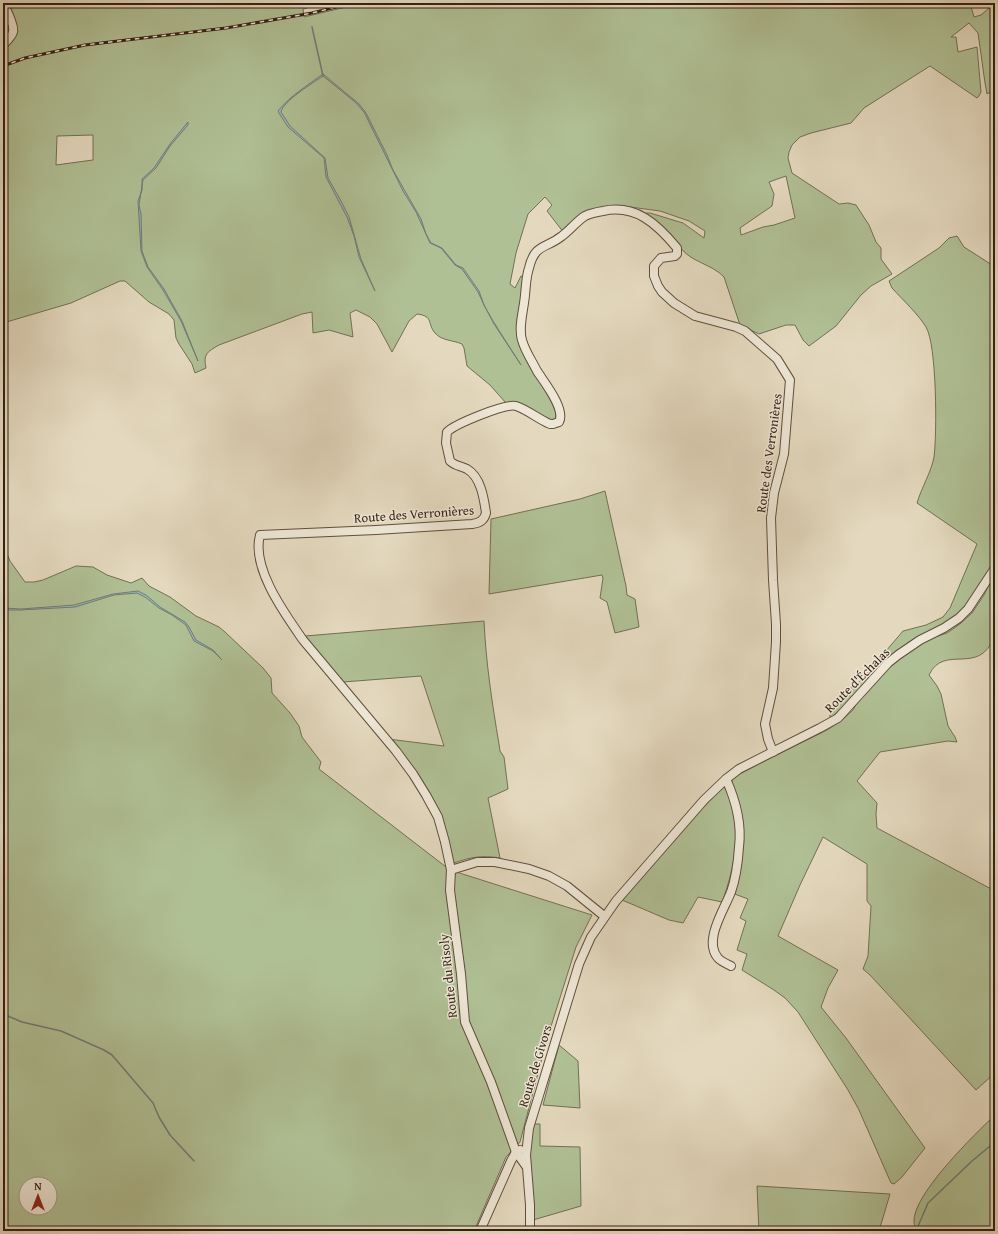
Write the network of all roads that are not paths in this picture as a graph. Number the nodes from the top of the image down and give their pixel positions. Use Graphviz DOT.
graph roads {
  1 [pos="3,3"];
  2 [pos="3,45"];
  3 [pos="995,568"];
  4 [pos="773,752"];
  5 [pos="726,779"];
  6 [pos="451,870"];
  7 [pos="604,916"];
  8 [pos="731,966"];
  9 [pos="526,1146"];
  10 [pos="516,1152"];
  11 [pos="526,1166"];
  12 [pos="480,1231"];
  13 [pos="530,1231"];
  1 -- 2 [label="street"];
  3 -- 4 [label="street, Route d'Échalas"];
  4 -- 5 [label="street, Route d'Échalas"];
  4 -- 6 [label="street, Route des Verronières"];
  5 -- 7 [label="street, Route de Givors"];
  5 -- 8 [label="street"];
  6 -- 7 [label="street"];
  6 -- 10 [label="street, Route du Risoly"];
  7 -- 9 [label="street, Route de Givors"];
  9 -- 10 [label="street"];
  9 -- 11 [label="street, Route de Givors"];
  10 -- 11 [label="street, Route du Risoly"];
  10 -- 12 [label="street"];
  11 -- 13 [label="street, Route de Givors"];
}
